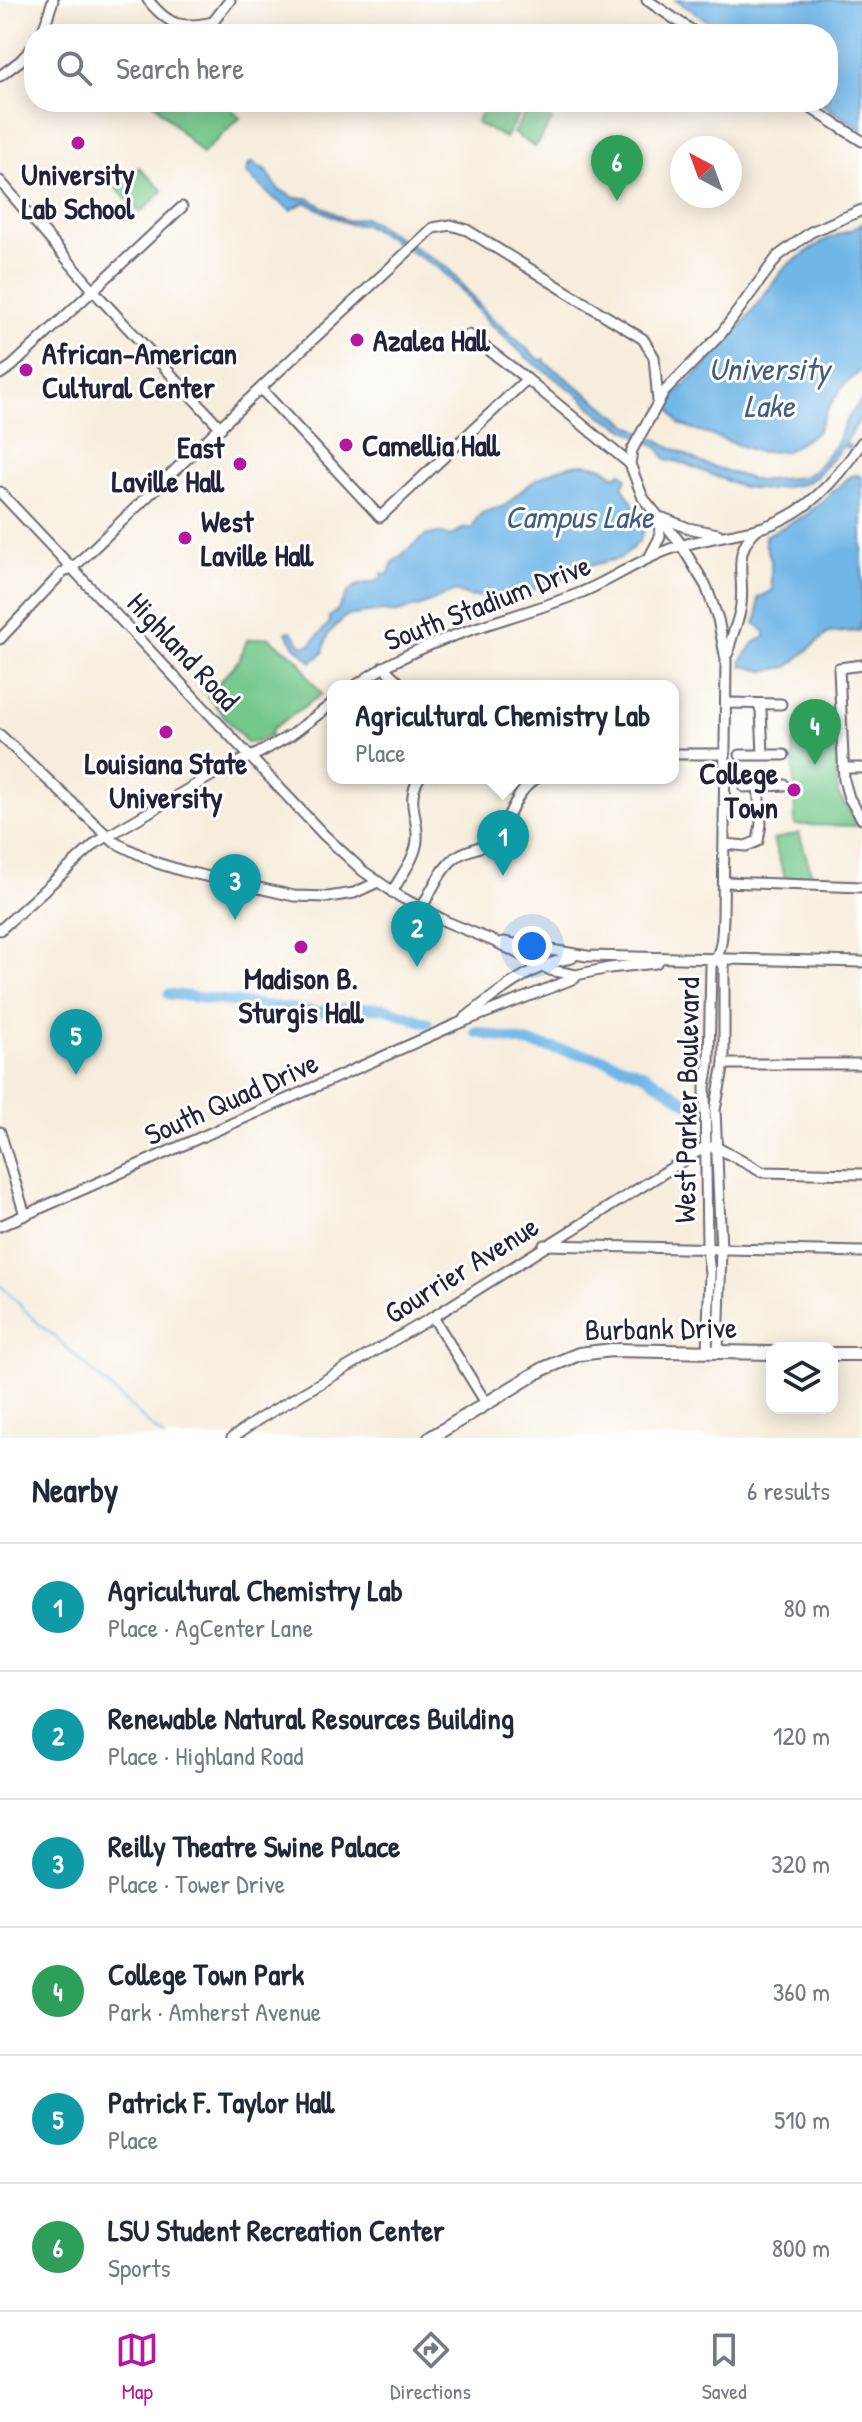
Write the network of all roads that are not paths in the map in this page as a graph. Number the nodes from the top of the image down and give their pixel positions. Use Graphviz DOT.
graph roads {
  1 [pos="53,0"];
  2 [pos="148,0"];
  3 [pos="230,0"];
  4 [pos="647,0"];
  5 [pos="45,24"];
  6 [pos="178,24"];
  7 [pos="203,24"];
  8 [pos="682,24"];
  9 [pos="24,57"];
  10 [pos="0,76"];
  11 [pos="817,112"];
  12 [pos="862,141"];
  13 [pos="0,181"];
  14 [pos="182,207"];
  15 [pos="862,210"];
  16 [pos="93,290"];
  17 [pos="469,335"];
  18 [pos="0,374"];
  19 [pos="527,379"];
  20 [pos="261,389"];
  21 [pos="658,401"];
  22 [pos="221,428"];
  23 [pos="862,442"];
  24 [pos="857,457"];
  25 [pos="630,464"];
  26 [pos="0,492"];
  27 [pos="658,515"];
  28 [pos="757,529"];
  29 [pos="721,535"];
  30 [pos="681,546"];
  31 [pos="647,559"];
  32 [pos="71,568"];
  33 [pos="0,639"];
  34 [pos="399,658"];
  35 [pos="862,665"];
  36 [pos="383,667"];
  37 [pos="726,668"];
  38 [pos="364,680"];
  39 [pos="397,680"];
  40 [pos="401,680"];
  41 [pos="726,703"];
  42 [pos="781,704"];
  43 [pos="758,705"];
  44 [pos="327,708"];
  45 [pos="0,735"];
  46 [pos="679,754"];
  47 [pos="725,754"];
  48 [pos="763,754"];
  49 [pos="740,755"];
  50 [pos="784,755"];
  51 [pos="250,757"];
  52 [pos="843,768"];
  53 [pos="862,768"];
  54 [pos="416,784"];
  55 [pos="531,784"];
  56 [pos="785,785"];
  57 [pos="758,786"];
  58 [pos="744,787"];
  59 [pos="862,819"];
  60 [pos="106,836"];
  61 [pos="725,844"];
  62 [pos="378,882"];
  63 [pos="724,882"];
  64 [pos="862,887"];
  65 [pos="392,892"];
  66 [pos="421,909"];
  67 [pos="0,930"];
  68 [pos="496,942"];
  69 [pos="579,956"];
  70 [pos="661,958"];
  71 [pos="717,959"];
  72 [pos="862,962"];
  73 [pos="541,967"];
  74 [pos="582,975"];
  75 [pos="457,1024"];
  76 [pos="724,1064"];
  77 [pos="862,1064"];
  78 [pos="0,1132"];
  79 [pos="705,1147"];
  80 [pos="716,1147"];
  81 [pos="862,1174"];
  82 [pos="25,1215"];
  83 [pos="0,1226"];
  84 [pos="544,1245"];
  85 [pos="707,1248"];
  86 [pos="721,1249"];
  87 [pos="862,1252"];
  88 [pos="433,1317"];
  89 [pos="712,1352"];
  90 [pos="766,1353"];
  91 [pos="838,1354"];
  92 [pos="862,1354"];
  93 [pos="486,1403"];
  94 [pos="232,1438"];
  95 [pos="430,1438"];
  1 -- 5 [label="street"];
  2 -- 6 [label="street"];
  3 -- 7 [label="street"];
  4 -- 8 [label="street"];
  9 -- 10 [label="street"];
  11 -- 12 [label="street"];
  13 -- 16 [label="street"];
  14 -- 16 [label="street"];
  15 -- 21 [label="street"];
  16 -- 18 [label="street"];
  16 -- 22 [label="street"];
  17 -- 19 [label="street"];
  19 -- 20 [label="street"];
  19 -- 25 [label="street"];
  20 -- 21 [label="street"];
  20 -- 22 [label="street"];
  21 -- 25 [label="street"];
  22 -- 32 [label="street"];
  23 -- 24 [label="street, South Stadium Drive"];
  24 -- 28 [label="street, South Stadium Drive"];
  25 -- 27 [label="street"];
  26 -- 32 [label="street, Highland Road"];
  27 -- 29 [label="street"];
  27 -- 30 [label="street"];
  27 -- 31 [label="street"];
  28 -- 29 [label="street, South Stadium Drive"];
  28 -- 37 [label="street"];
  29 -- 30 [label="street, South Stadium Drive"];
  30 -- 31 [label="street, South Stadium Drive"];
  30 -- 37 [label="street"];
  31 -- 34 [label="street, South Stadium Drive"];
  32 -- 33 [label="street"];
  32 -- 51 [label="street, Highland Road"];
  34 -- 36 [label="street, South Stadium Drive"];
  34 -- 40 [label="street"];
  35 -- 52 [label="street"];
  36 -- 38 [label="street, South Stadium Drive"];
  36 -- 39 [label="street"];
  37 -- 41 [label="street"];
  41 -- 43 [label="street"];
  41 -- 47 [label="street"];
  42 -- 43 [label="street"];
  43 -- 48 [label="street"];
  44 -- 51 [label="street"];
  45 -- 60 [label="street"];
  46 -- 47 [label="street"];
  47 -- 61 [label="street"];
  48 -- 49 [label="street"];
  48 -- 50 [label="street"];
  51 -- 60 [label="street"];
  51 -- 62 [label="street, Highland Road"];
  52 -- 53 [label="street"];
  52 -- 59 [label="street"];
  54 -- 65 [label="street"];
  55 -- 66 [label="street"];
  56 -- 57 [label="street"];
  57 -- 58 [label="street"];
  57 -- 61 [label="street"];
  60 -- 62 [label="street"];
  60 -- 67 [label="street"];
  61 -- 63 [label="street"];
  62 -- 65 [label="street, Highland Road"];
  63 -- 64 [label="street"];
  63 -- 71 [label="street"];
  65 -- 66 [label="street, Highland Road"];
  66 -- 68 [label="street, Highland Road"];
  68 -- 69 [label="street, Highland Road"];
  68 -- 73 [label="street, Highland Road"];
  69 -- 70 [label="street, Highland Road"];
  69 -- 73 [label="street, South Quad Drive"];
  70 -- 71 [label="street, Highland Road"];
  70 -- 74 [label="street, Highland Road"];
  71 -- 72 [label="street, Highland Road"];
  71 -- 76 [label="street, West Parker Boulevard"];
  71 -- 79 [label="street, West Parker Boulevard"];
  73 -- 74 [label="street, Highland Road"];
  73 -- 75 [label="street, South Quad Drive"];
  74 -- 75 [label="street, South Quad Drive"];
  75 -- 82 [label="street, South Quad Drive"];
  76 -- 77 [label="street"];
  76 -- 80 [label="street, West Parker Boulevard"];
  78 -- 82 [label="street"];
  79 -- 80 [label="street"];
  79 -- 84 [label="street, Gourrier Avenue"];
  79 -- 85 [label="street, West Parker Boulevard"];
  80 -- 81 [label="street"];
  80 -- 86 [label="street, West Parker Boulevard"];
  82 -- 83 [label="street, South Quad Drive"];
  84 -- 85 [label="street"];
  84 -- 88 [label="street, Gourrier Avenue"];
  85 -- 86 [label="street"];
  85 -- 89 [label="street, West Parker Boulevard"];
  86 -- 87 [label="street"];
  86 -- 89 [label="street, West Parker Boulevard"];
  88 -- 93 [label="street"];
  88 -- 94 [label="street, Gourrier Avenue"];
  89 -- 90 [label="main road, Burbank Drive"];
  89 -- 93 [label="main road, Burbank Drive"];
  91 -- 92 [label="main road"];
  93 -- 95 [label="main road, Burbank Drive"];
}
